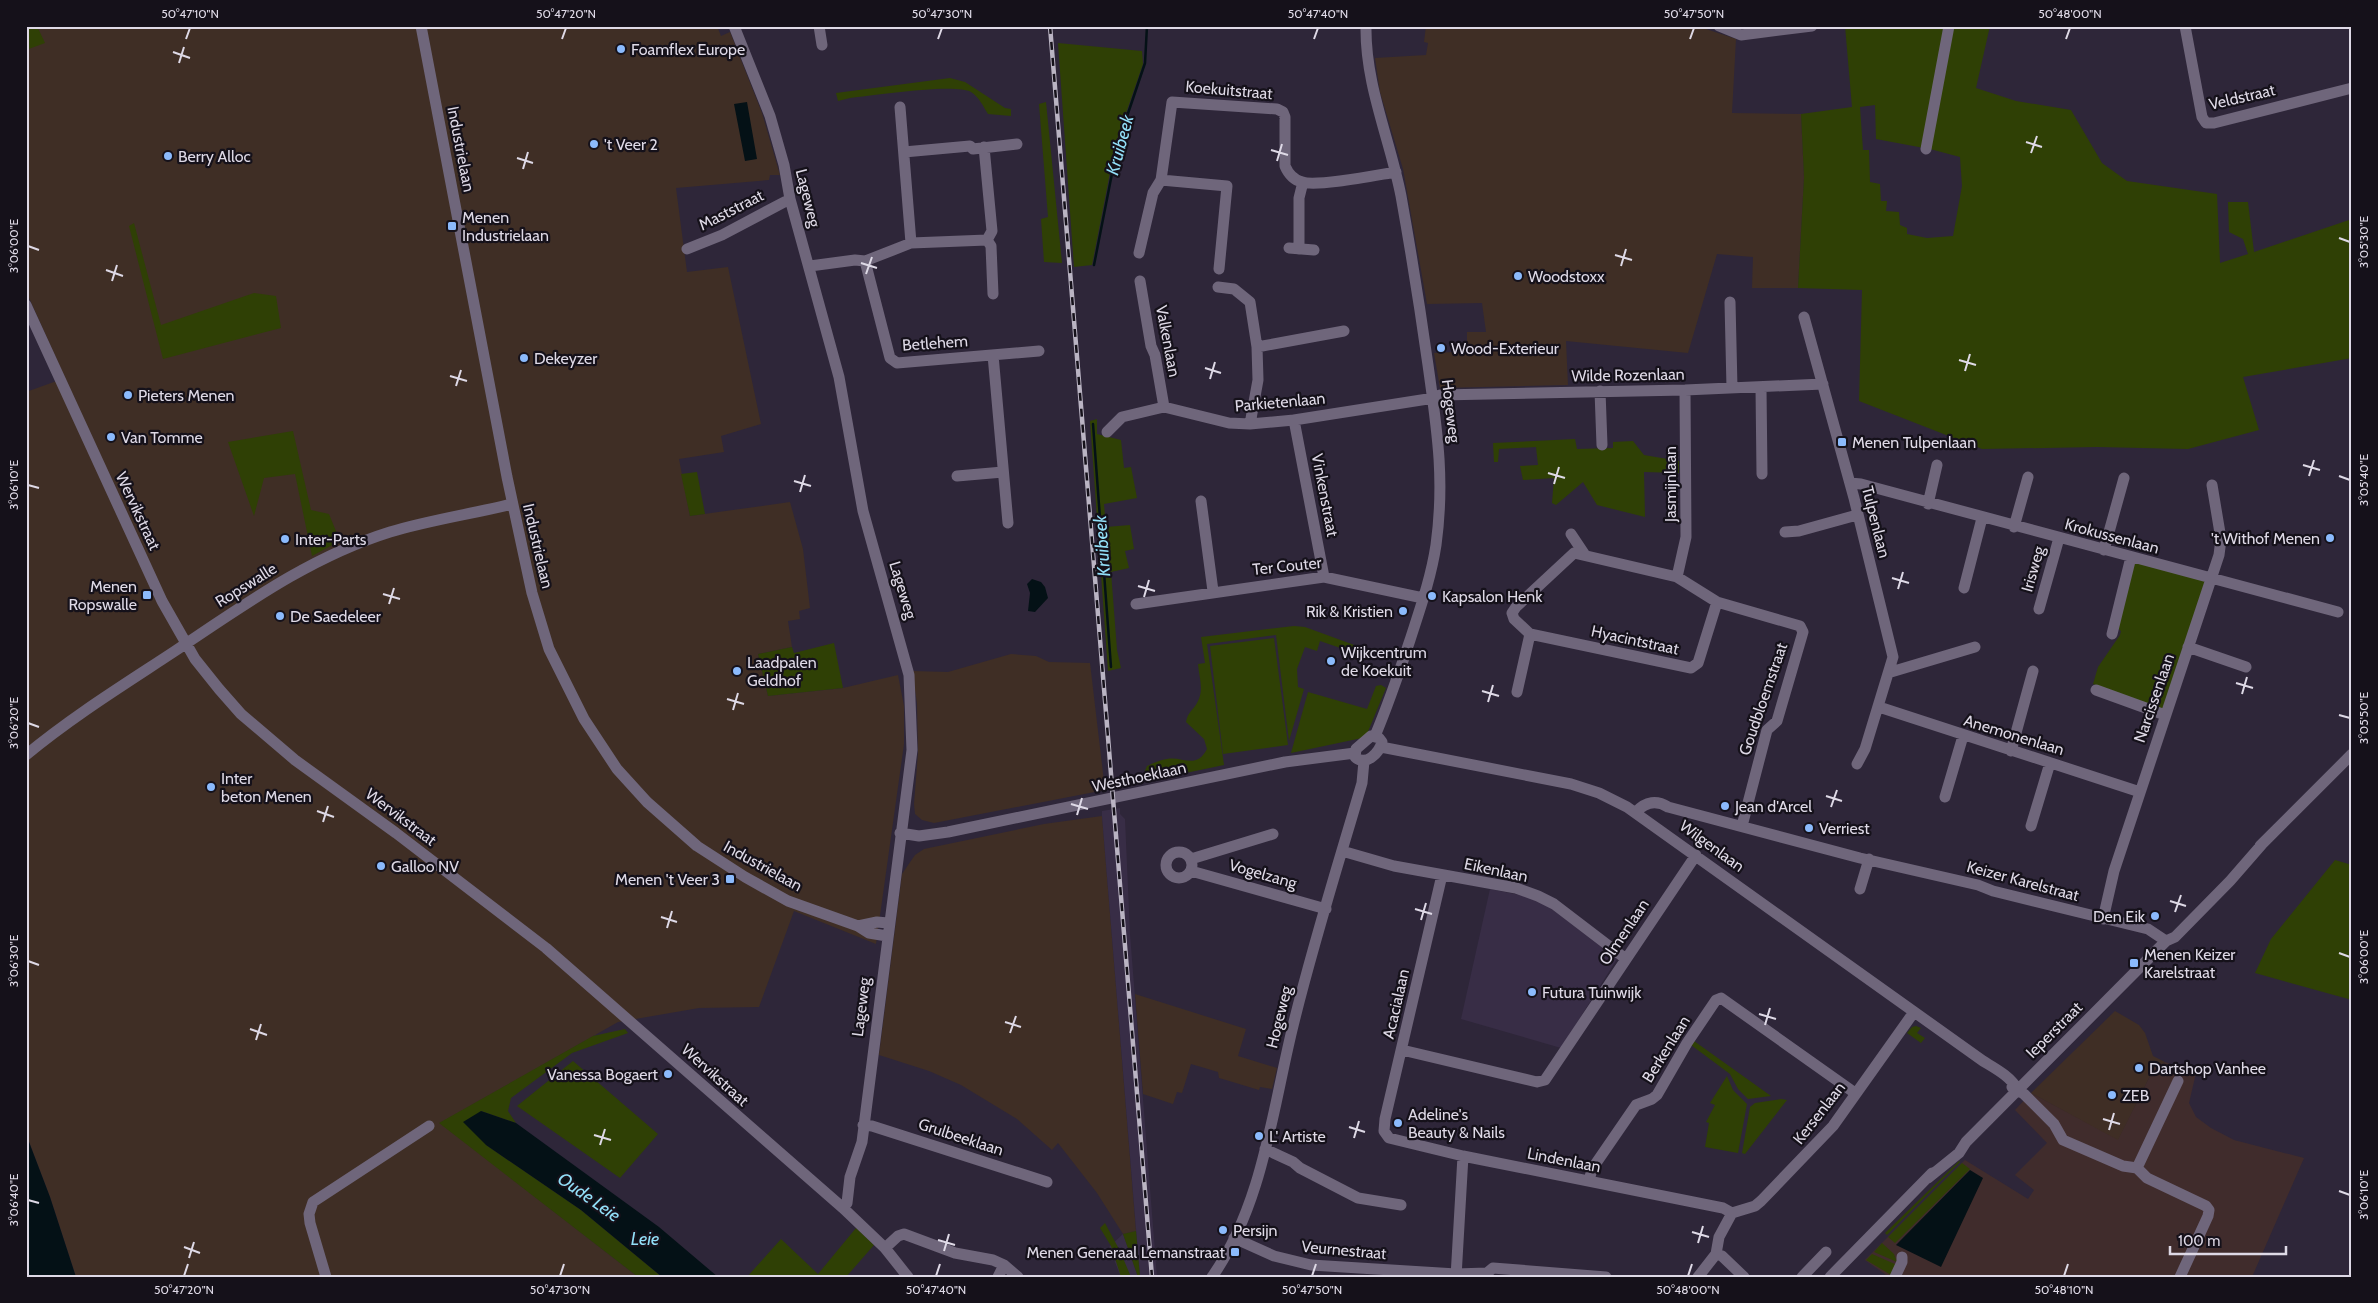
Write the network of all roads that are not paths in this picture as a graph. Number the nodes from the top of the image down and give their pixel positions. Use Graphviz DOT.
graph roads {
  1 [pos="421,26"];
  2 [pos="734,26"];
  3 [pos="819,26"];
  4 [pos="1366,26"];
  5 [pos="1718,26"];
  6 [pos="1812,26"];
  7 [pos="1949,26"];
  8 [pos="2185,26"];
  9 [pos="822,45"];
  10 [pos="2352,88"];
  11 [pos="900,107"];
  12 [pos="1017,144"];
  13 [pos="984,147"];
  14 [pos="1926,149"];
  15 [pos="904,152"];
  16 [pos="1396,172"];
  17 [pos="1161,180"];
  18 [pos="1303,182"];
  19 [pos="790,199"];
  20 [pos="987,240"];
  21 [pos="911,243"];
  22 [pos="686,249"];
  23 [pos="1314,250"];
  24 [pos="1139,253"];
  25 [pos="865,261"];
  26 [pos="810,266"];
  27 [pos="1219,269"];
  28 [pos="1140,281"];
  29 [pos="1218,287"];
  30 [pos="993,294"];
  31 [pos="1730,302"];
  32 [pos="26,305"];
  33 [pos="1804,317"];
  34 [pos="1344,331"];
  35 [pos="1257,348"];
  36 [pos="1039,351"];
  37 [pos="993,354"];
  38 [pos="1823,384"];
  39 [pos="1732,388"];
  40 [pos="1761,388"];
  41 [pos="1685,390"];
  42 [pos="1600,391"];
  43 [pos="1434,398"];
  44 [pos="1164,407"];
  45 [pos="1294,420"];
  46 [pos="1250,424"];
  47 [pos="1107,432"];
  48 [pos="1602,445"];
  49 [pos="1937,465"];
  50 [pos="1003,472"];
  51 [pos="1762,474"];
  52 [pos="957,476"];
  53 [pos="2028,477"];
  54 [pos="2124,478"];
  55 [pos="1850,483"];
  56 [pos="2212,486"];
  57 [pos="1878,491"];
  58 [pos="1854,498"];
  59 [pos="1201,501"];
  60 [pos="512,504"];
  61 [pos="1928,504"];
  62 [pos="1857,515"];
  63 [pos="1982,518"];
  64 [pos="1008,524"];
  65 [pos="2014,526"];
  66 [pos="1785,532"];
  67 [pos="1571,534"];
  68 [pos="2059,538"];
  69 [pos="2104,550"];
  70 [pos="1585,555"];
  71 [pos="2130,557"];
  72 [pos="1324,577"];
  73 [pos="1677,577"];
  74 [pos="2211,579"];
  75 [pos="1964,588"];
  76 [pos="1213,591"];
  77 [pos="1424,598"];
  78 [pos="1717,602"];
  79 [pos="1136,604"];
  80 [pos="1501,608"];
  81 [pos="2039,609"];
  82 [pos="2338,612"];
  83 [pos="1512,613"];
  84 [pos="1530,634"];
  85 [pos="2112,634"];
  86 [pos="186,643"];
  87 [pos="1976,647"];
  88 [pos="2188,647"];
  89 [pos="2246,667"];
  90 [pos="1890,672"];
  91 [pos="2033,672"];
  92 [pos="2096,690"];
  93 [pos="1517,692"];
  94 [pos="1879,708"];
  95 [pos="2165,715"];
  96 [pos="1375,736"];
  97 [pos="1963,736"];
  98 [pos="1381,747"];
  99 [pos="2011,751"];
  100 [pos="1355,753"];
  101 [pos="2352,754"];
  102 [pos="26,755"];
  103 [pos="1364,761"];
  104 [pos="2050,763"];
  105 [pos="1857,764"];
  106 [pos="2140,792"];
  107 [pos="1945,797"];
  108 [pos="1668,807"];
  109 [pos="1636,812"];
  110 [pos="1653,824"];
  111 [pos="1742,826"];
  112 [pos="2031,826"];
  113 [pos="900,833"];
  114 [pos="1273,834"];
  115 [pos="1342,851"];
  116 [pos="1696,854"];
  117 [pos="1191,859"];
  118 [pos="1869,859"];
  119 [pos="1191,871"];
  120 [pos="1442,876"];
  121 [pos="1860,888"];
  122 [pos="1326,909"];
  123 [pos="2103,919"];
  124 [pos="888,923"];
  125 [pos="858,926"];
  126 [pos="886,936"];
  127 [pos="2166,941"];
  128 [pos="1626,959"];
  129 [pos="1914,1012"];
  130 [pos="1402,1050"];
  131 [pos="2178,1081"];
  132 [pos="2021,1092"];
  133 [pos="1855,1093"];
  134 [pos="864,1125"];
  135 [pos="429,1126"];
  136 [pos="1389,1138"];
  137 [pos="1265,1149"];
  138 [pos="1463,1156"];
  139 [pos="2137,1168"];
  140 [pos="850,1177"];
  141 [pos="1589,1181"];
  142 [pos="1047,1182"];
  143 [pos="832,1199"];
  144 [pos="1401,1205"];
  145 [pos="843,1208"];
  146 [pos="1732,1213"];
  147 [pos="1234,1238"];
  148 [pos="885,1248"];
  149 [pos="1826,1252"];
  150 [pos="1716,1254"];
  151 [pos="1902,1257"];
  152 [pos="1004,1265"];
  153 [pos="1456,1275"];
  154 [pos="1487,1275"];
  155 [pos="326,1277"];
  156 [pos="908,1277"];
  157 [pos="998,1277"];
  158 [pos="1018,1277"];
  159 [pos="1212,1277"];
  160 [pos="1606,1277"];
  161 [pos="1698,1277"];
  162 [pos="1744,1277"];
  163 [pos="1802,1277"];
  164 [pos="1830,1277"];
  165 [pos="1895,1277"];
  166 [pos="2180,1277"];
  1 -- 60 [label="street, Industrielaan"];
  2 -- 19 [label="street, Lageweg"];
  3 -- 9 [label="street"];
  4 -- 16 [label="street, Hogeweg"];
  5 -- 6 [label="street"];
  7 -- 14 [label="street"];
  8 -- 10 [label="street, Veldstraat"];
  11 -- 15 [label="street"];
  12 -- 13 [label="street"];
  13 -- 15 [label="street"];
  13 -- 20 [label="street"];
  15 -- 21 [label="street"];
  16 -- 18 [label="street"];
  16 -- 43 [label="street, Hogeweg"];
  17 -- 18 [label="street, Koekuitstraat"];
  17 -- 24 [label="street, Koekuitstraat"];
  17 -- 27 [label="street"];
  18 -- 23 [label="street"];
  19 -- 22 [label="street, Maststraat"];
  19 -- 26 [label="street, Lageweg"];
  20 -- 21 [label="street"];
  20 -- 30 [label="street"];
  21 -- 25 [label="street"];
  25 -- 26 [label="street"];
  25 -- 37 [label="street, Betlehem"];
  26 -- 113 [label="street, Lageweg"];
  28 -- 44 [label="street, Valkenlaan"];
  29 -- 35 [label="street"];
  31 -- 39 [label="street"];
  32 -- 86 [label="street, Wervikstraat"];
  33 -- 38 [label="street, Tulpenlaan"];
  34 -- 35 [label="street"];
  35 -- 46 [label="street"];
  36 -- 37 [label="street, Betlehem"];
  37 -- 50 [label="street"];
  38 -- 40 [label="street, Wilde Rozenlaan"];
  38 -- 55 [label="street, Tulpenlaan"];
  39 -- 40 [label="street, Wilde Rozenlaan"];
  39 -- 41 [label="street, Wilde Rozenlaan"];
  40 -- 51 [label="street"];
  41 -- 42 [label="street, Wilde Rozenlaan"];
  41 -- 73 [label="street, Jasmijnlaan"];
  42 -- 43 [label="street, Wilde Rozenlaan"];
  42 -- 48 [label="street"];
  43 -- 45 [label="street, Parkietenlaan"];
  43 -- 77 [label="street, Hogeweg"];
  44 -- 46 [label="street, Parkietenlaan"];
  44 -- 47 [label="street, Parkietenlaan"];
  45 -- 46 [label="street, Parkietenlaan"];
  45 -- 72 [label="street, Vinkenstraat"];
  49 -- 61 [label="street"];
  50 -- 52 [label="street"];
  50 -- 64 [label="street"];
  53 -- 65 [label="street"];
  54 -- 69 [label="street"];
  55 -- 57 [label="street, Krokussenlaan"];
  55 -- 58 [label="street, Tulpenlaan"];
  56 -- 74 [label="street, Narcissenlaan"];
  57 -- 58 [label="street"];
  57 -- 61 [label="street, Krokussenlaan"];
  58 -- 62 [label="street, Tulpenlaan"];
  59 -- 76 [label="street"];
  60 -- 86 [label="street, Ropswalle"];
  60 -- 125 [label="street, Industrielaan"];
  61 -- 63 [label="street, Krokussenlaan"];
  62 -- 66 [label="street"];
  62 -- 90 [label="street, Tulpenlaan"];
  63 -- 65 [label="street, Krokussenlaan"];
  63 -- 75 [label="street"];
  65 -- 68 [label="street, Krokussenlaan"];
  67 -- 70 [label="street"];
  68 -- 69 [label="street, Krokussenlaan"];
  68 -- 81 [label="street, Irisweg"];
  69 -- 71 [label="street, Krokussenlaan"];
  70 -- 73 [label="street"];
  70 -- 83 [label="street"];
  71 -- 74 [label="street, Krokussenlaan"];
  71 -- 85 [label="street"];
  72 -- 76 [label="street, Ter Couter"];
  72 -- 77 [label="street, Ter Couter"];
  73 -- 78 [label="street, Goudbloemstraat"];
  74 -- 82 [label="street, Krokussenlaan"];
  74 -- 88 [label="street, Narcissenlaan"];
  76 -- 79 [label="street, Ter Couter"];
  77 -- 96 [label="street, Hogeweg"];
  78 -- 84 [label="street, Hyacintstraat"];
  78 -- 111 [label="street, Goudbloemstraat"];
  80 -- 83 [label="street"];
  83 -- 84 [label="street"];
  84 -- 93 [label="street"];
  86 -- 102 [label="street, Ropswalle"];
  86 -- 143 [label="street, Wervikstraat"];
  87 -- 90 [label="street"];
  88 -- 89 [label="street"];
  88 -- 95 [label="street, Narcissenlaan"];
  90 -- 94 [label="street, Tulpenlaan"];
  91 -- 99 [label="street"];
  92 -- 95 [label="street"];
  94 -- 97 [label="street, Anemonenlaan"];
  94 -- 105 [label="street, Tulpenlaan"];
  95 -- 106 [label="street, Narcissenlaan"];
  96 -- 98 [label="street"];
  96 -- 100 [label="street"];
  97 -- 99 [label="street, Anemonenlaan"];
  97 -- 107 [label="street"];
  98 -- 103 [label="street"];
  98 -- 109 [label="street, Wilgenlaan"];
  99 -- 104 [label="street, Anemonenlaan"];
  100 -- 103 [label="street"];
  100 -- 113 [label="street, Westhoeklaan"];
  101 -- 127 [label="street, Ieperstraat"];
  103 -- 115 [label="street, Hogeweg"];
  104 -- 106 [label="street, Anemonenlaan"];
  104 -- 112 [label="street"];
  106 -- 123 [label="street, Narcissenlaan"];
  108 -- 109 [label="street, Keizer Karelstraat"];
  108 -- 110 [label="street"];
  108 -- 111 [label="street, Keizer Karelstraat"];
  109 -- 110 [label="street, Wilgenlaan"];
  110 -- 116 [label="street, Wilgenlaan"];
  111 -- 118 [label="street, Keizer Karelstraat"];
  113 -- 124 [label="street, Lageweg"];
  114 -- 117 [label="street, Vogelzang"];
  115 -- 120 [label="street, Eikenlaan"];
  115 -- 122 [label="street, Hogeweg"];
  116 -- 128 [label="street, Olmenlaan"];
  116 -- 129 [label="street, Wilgenlaan"];
  117 -- 119 [label="street"];
  117 -- 119 [label="street, Vogelzang"];
  118 -- 121 [label="street"];
  118 -- 123 [label="street, Keizer Karelstraat"];
  119 -- 122 [label="street, Vogelzang"];
  120 -- 128 [label="street, Eikenlaan"];
  120 -- 130 [label="street, Acacialaan"];
  122 -- 137 [label="street, Hogeweg"];
  123 -- 127 [label="street, Keizer Karelstraat"];
  124 -- 125 [label="street, Industrielaan"];
  124 -- 126 [label="street, Lageweg"];
  125 -- 126 [label="street, Industrielaan"];
  126 -- 134 [label="street, Lageweg"];
  127 -- 132 [label="street, Ieperstraat"];
  128 -- 130 [label="street, Olmenlaan"];
  129 -- 132 [label="street, Wilgenlaan"];
  129 -- 133 [label="street, Kersenlaan"];
  130 -- 136 [label="street, Acacialaan"];
  131 -- 139 [label="street"];
  132 -- 139 [label="street, Wilgenlaan"];
  132 -- 164 [label="street, Ieperstraat"];
  133 -- 141 [label="street, Berkenlaan"];
  133 -- 146 [label="street, Kersenlaan"];
  134 -- 140 [label="street, Lageweg"];
  134 -- 142 [label="street, Grulbeeklaan"];
  135 -- 155 [label="street"];
  136 -- 138 [label="street, Lindenlaan"];
  137 -- 144 [label="street"];
  137 -- 147 [label="street, Hogeweg"];
  138 -- 141 [label="street, Lindenlaan"];
  138 -- 153 [label="street"];
  139 -- 166 [label="street"];
  140 -- 143 [label="street, Lageweg"];
  140 -- 145 [label="street, Lageweg"];
  141 -- 146 [label="street, Lindenlaan"];
  143 -- 145 [label="street, Wervikstraat"];
  145 -- 148 [label="street, Wervikstraat"];
  146 -- 150 [label="street"];
  147 -- 153 [label="street, Veurnestraat"];
  147 -- 159 [label="street, Hogeweg"];
  148 -- 152 [label="street"];
  148 -- 156 [label="street, Wervikstraat"];
  149 -- 163 [label="street"];
  150 -- 161 [label="street"];
  150 -- 162 [label="street"];
  151 -- 165 [label="street"];
  152 -- 157 [label="street"];
  152 -- 158 [label="street"];
  153 -- 154 [label="street, Veurnestraat"];
  154 -- 160 [label="street, Veurnestraat"];
}
